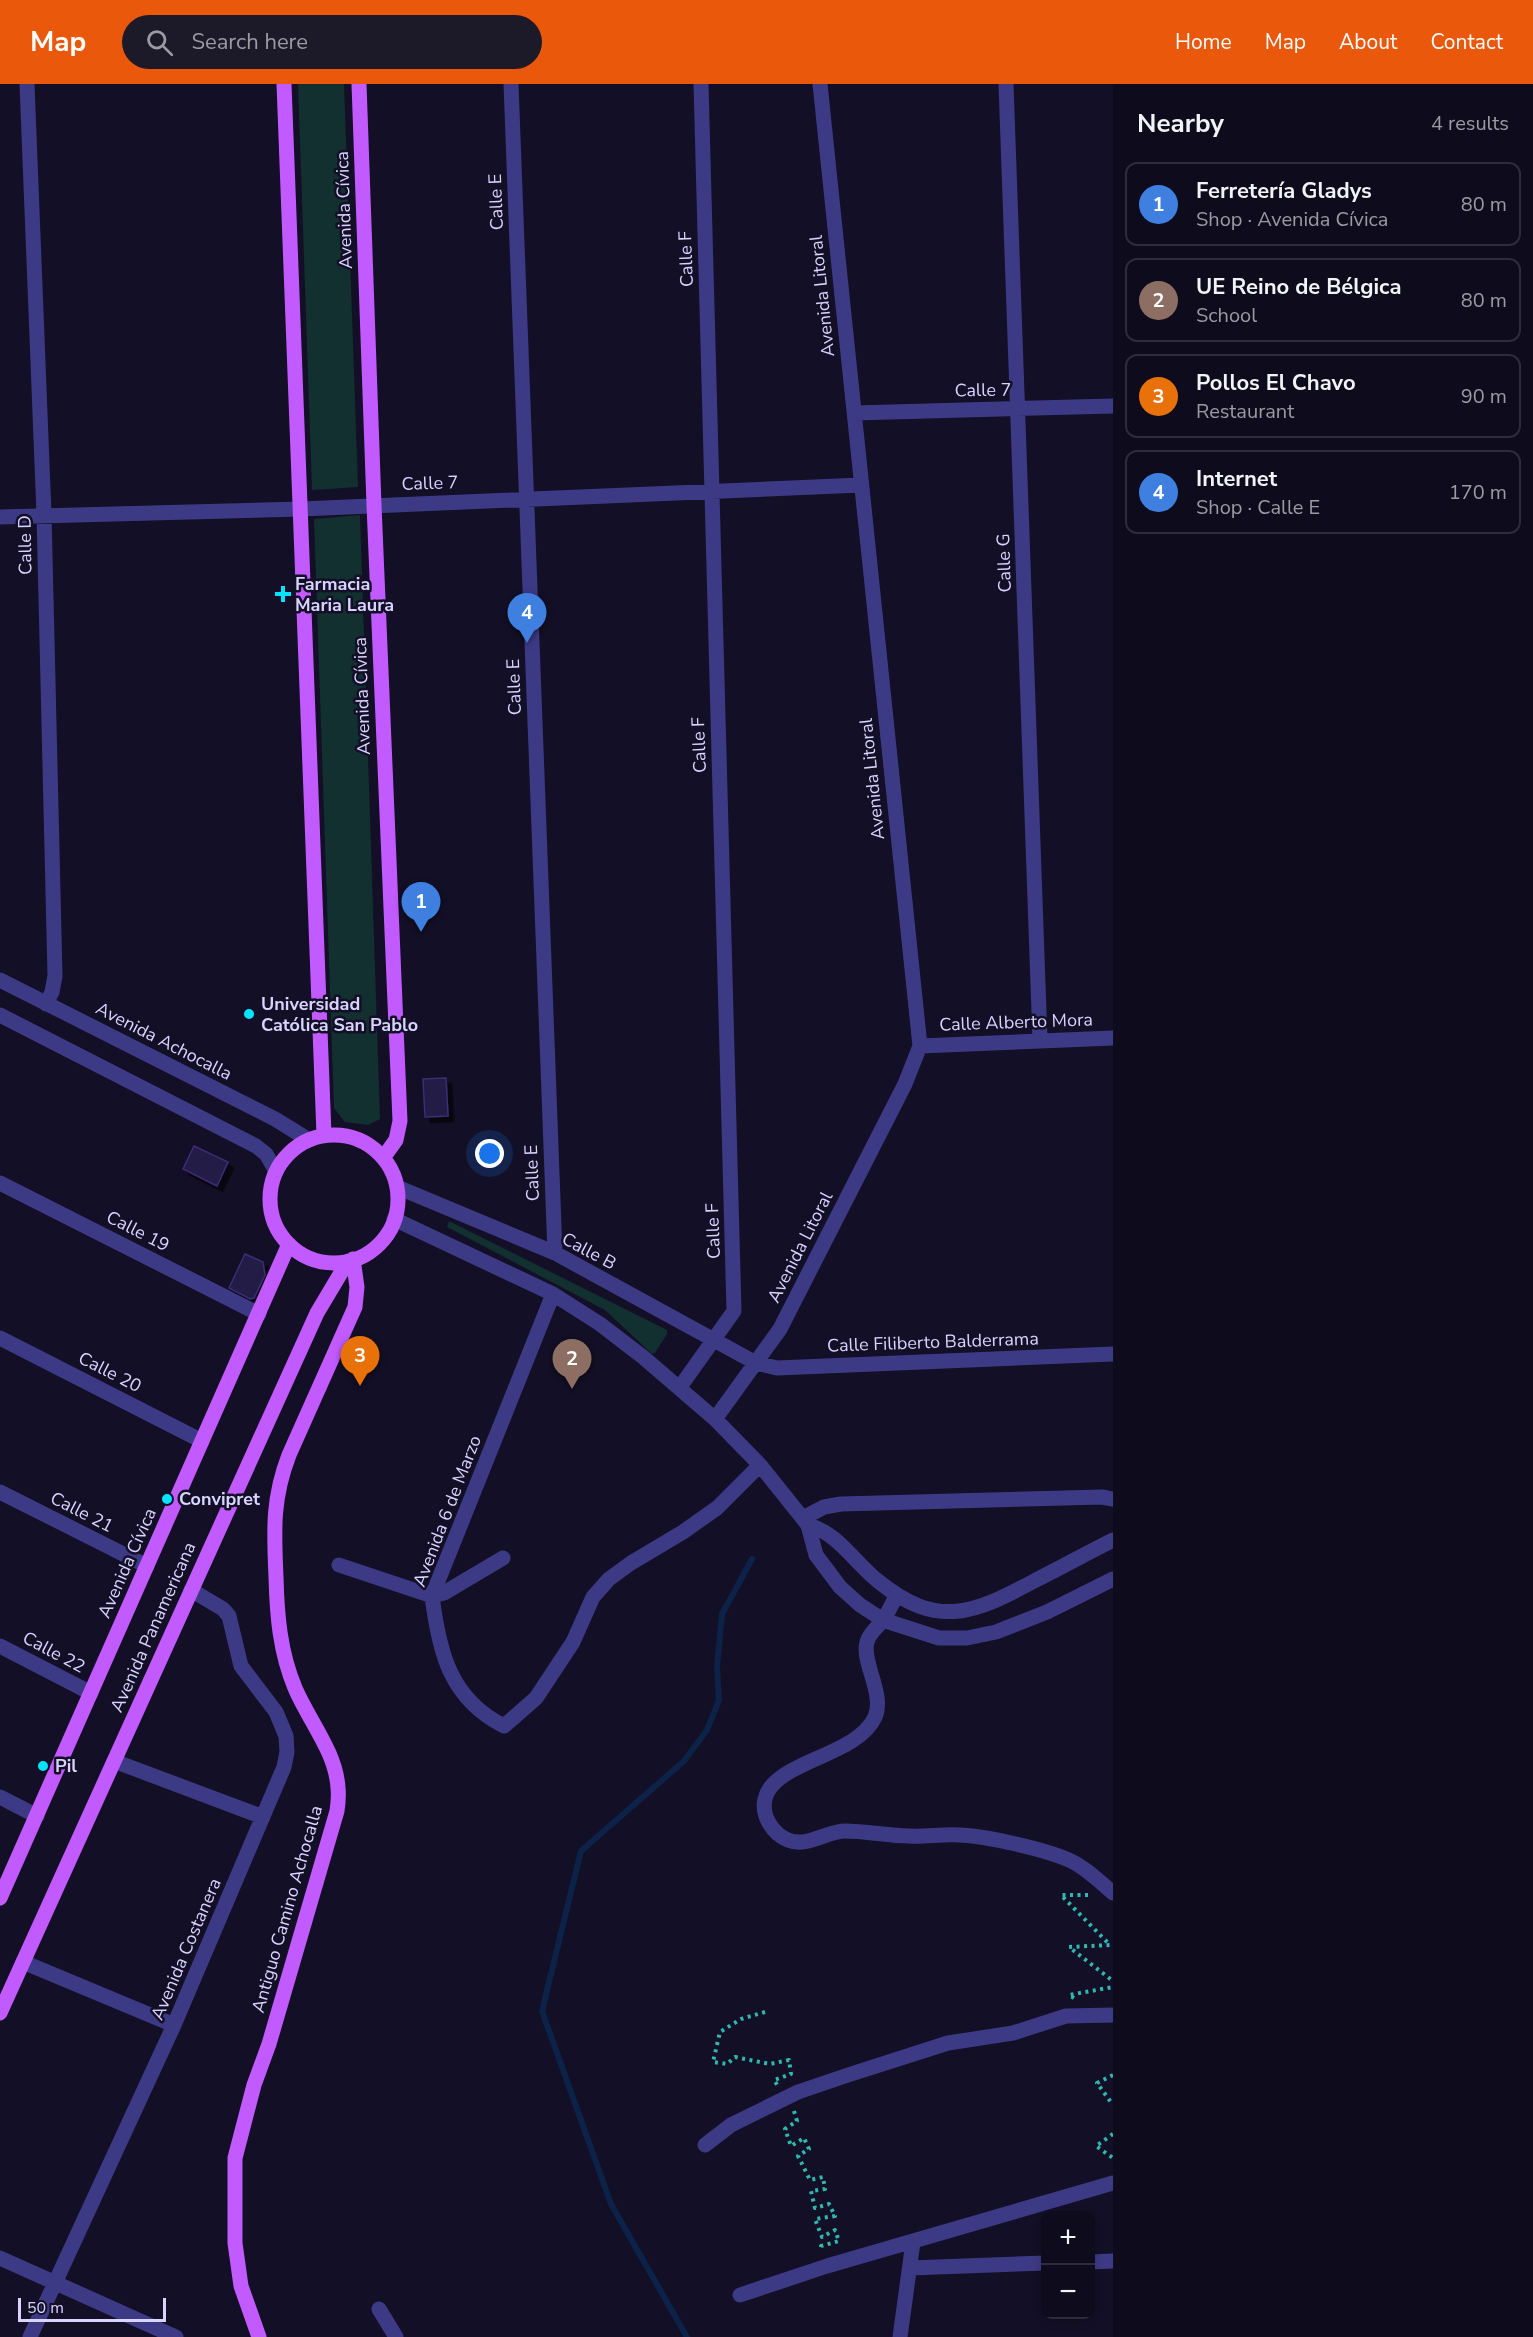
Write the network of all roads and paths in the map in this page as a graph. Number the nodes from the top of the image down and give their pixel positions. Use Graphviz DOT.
graph roads {
  1 [pos="27,84"];
  2 [pos="284,84"];
  3 [pos="359,84"];
  4 [pos="511,84"];
  5 [pos="700,84"];
  6 [pos="820,84"];
  7 [pos="1006,84"];
  8 [pos="1113,406"];
  9 [pos="1018,409"];
  10 [pos="854,413"];
  11 [pos="861,485"];
  12 [pos="712,492"];
  13 [pos="526,498"];
  14 [pos="374,505"];
  15 [pos="301,509"];
  16 [pos="44,514"];
  17 [pos="0,517"];
  18 [pos="0,980"];
  19 [pos="46,1004"];
  20 [pos="0,1015"];
  21 [pos="1113,1038"];
  22 [pos="1040,1040"];
  23 [pos="920,1046"];
  24 [pos="324,1135"];
  25 [pos="309,1140"];
  26 [pos="383,1158"];
  27 [pos="276,1172"];
  28 [pos="0,1183"];
  29 [pos="397,1187"];
  30 [pos="394,1219"];
  31 [pos="289,1244"];
  32 [pos="555,1253"];
  33 [pos="351,1260"];
  34 [pos="553,1294"];
  35 [pos="258,1314"];
  36 [pos="0,1338"];
  37 [pos="714,1341"];
  38 [pos="1113,1354"];
  39 [pos="756,1363"];
  40 [pos="680,1387"];
  41 [pos="715,1419"];
  42 [pos="202,1441"];
  43 [pos="760,1465"];
  44 [pos="0,1492"];
  45 [pos="1113,1499"];
  46 [pos="806,1522"];
  47 [pos="1113,1540"];
  48 [pos="503,1558"];
  49 [pos="339,1565"];
  50 [pos="147,1566"];
  51 [pos="1113,1579"];
  52 [pos="191,1590"];
  53 [pos="432,1596"];
  54 [pos="896,1596"];
  55 [pos="883,1620"];
  56 [pos="0,1646"];
  57 [pos="91,1693"];
  58 [pos="114,1761"];
  59 [pos="0,1797"];
  60 [pos="37,1816"];
  61 [pos="263,1817"];
  62 [pos="1113,1893"];
  63 [pos="1097,1896"];
  64 [pos="0,1899"];
  65 [pos="23,1962"];
  66 [pos="1113,1981"];
  67 [pos="765,2012"];
  68 [pos="0,2013"];
  69 [pos="1113,2015"];
  70 [pos="174,2025"];
  71 [pos="789,2060"];
  72 [pos="1113,2075"];
  73 [pos="788,2097"];
  74 [pos="1113,2105"];
  75 [pos="1113,2134"];
  76 [pos="705,2145"];
  77 [pos="1113,2158"];
  78 [pos="1113,2183"];
  79 [pos="913,2242"];
  80 [pos="0,2258"];
  81 [pos="1113,2261"];
  82 [pos="1095,2262"];
  83 [pos="1041,2263"];
  84 [pos="827,2266"];
  85 [pos="910,2268"];
  86 [pos="56,2283"];
  87 [pos="740,2295"];
  88 [pos="379,2309"];
  89 [pos="30,2337"];
  90 [pos="176,2337"];
  91 [pos="259,2337"];
  92 [pos="396,2337"];
  93 [pos="900,2337"];
  1 -- 16 [label="street, Calle D"];
  2 -- 15 [label="main road"];
  3 -- 14 [label="main road, Avenida Cívica"];
  4 -- 13 [label="street, Calle E"];
  5 -- 12 [label="street, Calle F"];
  6 -- 10 [label="street, Avenida Litoral"];
  7 -- 9 [label="street, Calle G"];
  8 -- 9 [label="street, Calle 7"];
  9 -- 10 [label="street, Calle 7"];
  9 -- 22 [label="street, Calle G"];
  10 -- 11 [label="street, Avenida Litoral"];
  11 -- 12 [label="street, Calle 7"];
  11 -- 23 [label="street, Avenida Litoral"];
  12 -- 13 [label="street, Calle 7"];
  12 -- 37 [label="street, Calle F"];
  13 -- 14 [label="street, Calle 7"];
  13 -- 32 [label="street, Calle E"];
  14 -- 15 [label="street, Calle 7"];
  14 -- 26 [label="main road, Avenida Cívica"];
  15 -- 16 [label="street, Calle 7"];
  15 -- 24 [label="main road"];
  16 -- 17 [label="street, Calle 7"];
  16 -- 19 [label="street, Calle D"];
  18 -- 19 [label="street, Avenida Achocalla"];
  19 -- 25 [label="street, Avenida Achocalla"];
  20 -- 27 [label="street"];
  21 -- 22 [label="street, Calle Alberto Mora"];
  22 -- 23 [label="street, Calle Alberto Mora"];
  23 -- 39 [label="street, Avenida Litoral"];
  24 -- 25 [label="main road"];
  24 -- 26 [label="main road"];
  25 -- 27 [label="main road"];
  26 -- 29 [label="main road"];
  27 -- 31 [label="main road"];
  28 -- 35 [label="street, Calle 19"];
  29 -- 30 [label="main road"];
  29 -- 32 [label="street, Calle B"];
  30 -- 33 [label="main road"];
  30 -- 34 [label="street"];
  31 -- 33 [label="main road"];
  31 -- 35 [label="main road, Avenida Cívica"];
  32 -- 37 [label="street, Calle B"];
  33 -- 52 [label="main road, Avenida Panamericana"];
  33 -- 91 [label="main road, Antiguo Camino Achocalla"];
  34 -- 40 [label="street"];
  34 -- 53 [label="street, Avenida 6 de Marzo"];
  35 -- 42 [label="main road, Avenida Cívica"];
  36 -- 42 [label="street, Calle 20"];
  37 -- 39 [label="street, Calle B"];
  37 -- 40 [label="street, Calle F"];
  38 -- 39 [label="street, Calle Filiberto Balderrama"];
  39 -- 41 [label="street, Avenida Litoral"];
  40 -- 41 [label="street"];
  41 -- 43 [label="street"];
  42 -- 50 [label="main road, Avenida Cívica"];
  43 -- 46 [label="street"];
  43 -- 53 [label="street, Avenida 6 de Marzo"];
  44 -- 50 [label="street, Calle 21"];
  45 -- 46 [label="street"];
  46 -- 54 [label="street"];
  46 -- 55 [label="street"];
  47 -- 54 [label="street"];
  48 -- 53 [label="street"];
  49 -- 53 [label="street"];
  50 -- 57 [label="main road, Avenida Cívica"];
  51 -- 55 [label="street"];
  52 -- 58 [label="main road, Avenida Panamericana"];
  52 -- 61 [label="street, Avenida Costanera"];
  54 -- 55 [label="street"];
  55 -- 62 [label="street"];
  56 -- 57 [label="street, Calle 22"];
  57 -- 60 [label="main road, Avenida Cívica"];
  58 -- 61 [label="street"];
  58 -- 65 [label="main road, Avenida Panamericana"];
  59 -- 60 [label="street"];
  60 -- 64 [label="main road, Avenida Cívica"];
  61 -- 70 [label="street, Avenida Costanera"];
  63 -- 66 [label="path"];
  65 -- 68 [label="main road, Avenida Panamericana"];
  65 -- 70 [label="street"];
  67 -- 71 [label="path"];
  69 -- 73 [label="street"];
  70 -- 86 [label="street, Avenida Costanera"];
  72 -- 74 [label="path"];
  73 -- 76 [label="street"];
  73 -- 84 [label="path"];
  75 -- 77 [label="path"];
  78 -- 79 [label="street"];
  79 -- 84 [label="street"];
  79 -- 85 [label="street"];
  80 -- 86 [label="street"];
  81 -- 82 [label="street"];
  83 -- 85 [label="street"];
  84 -- 87 [label="street"];
  85 -- 93 [label="street"];
  86 -- 89 [label="street, Avenida Costanera"];
  86 -- 90 [label="street"];
  88 -- 92 [label="street"];
}
